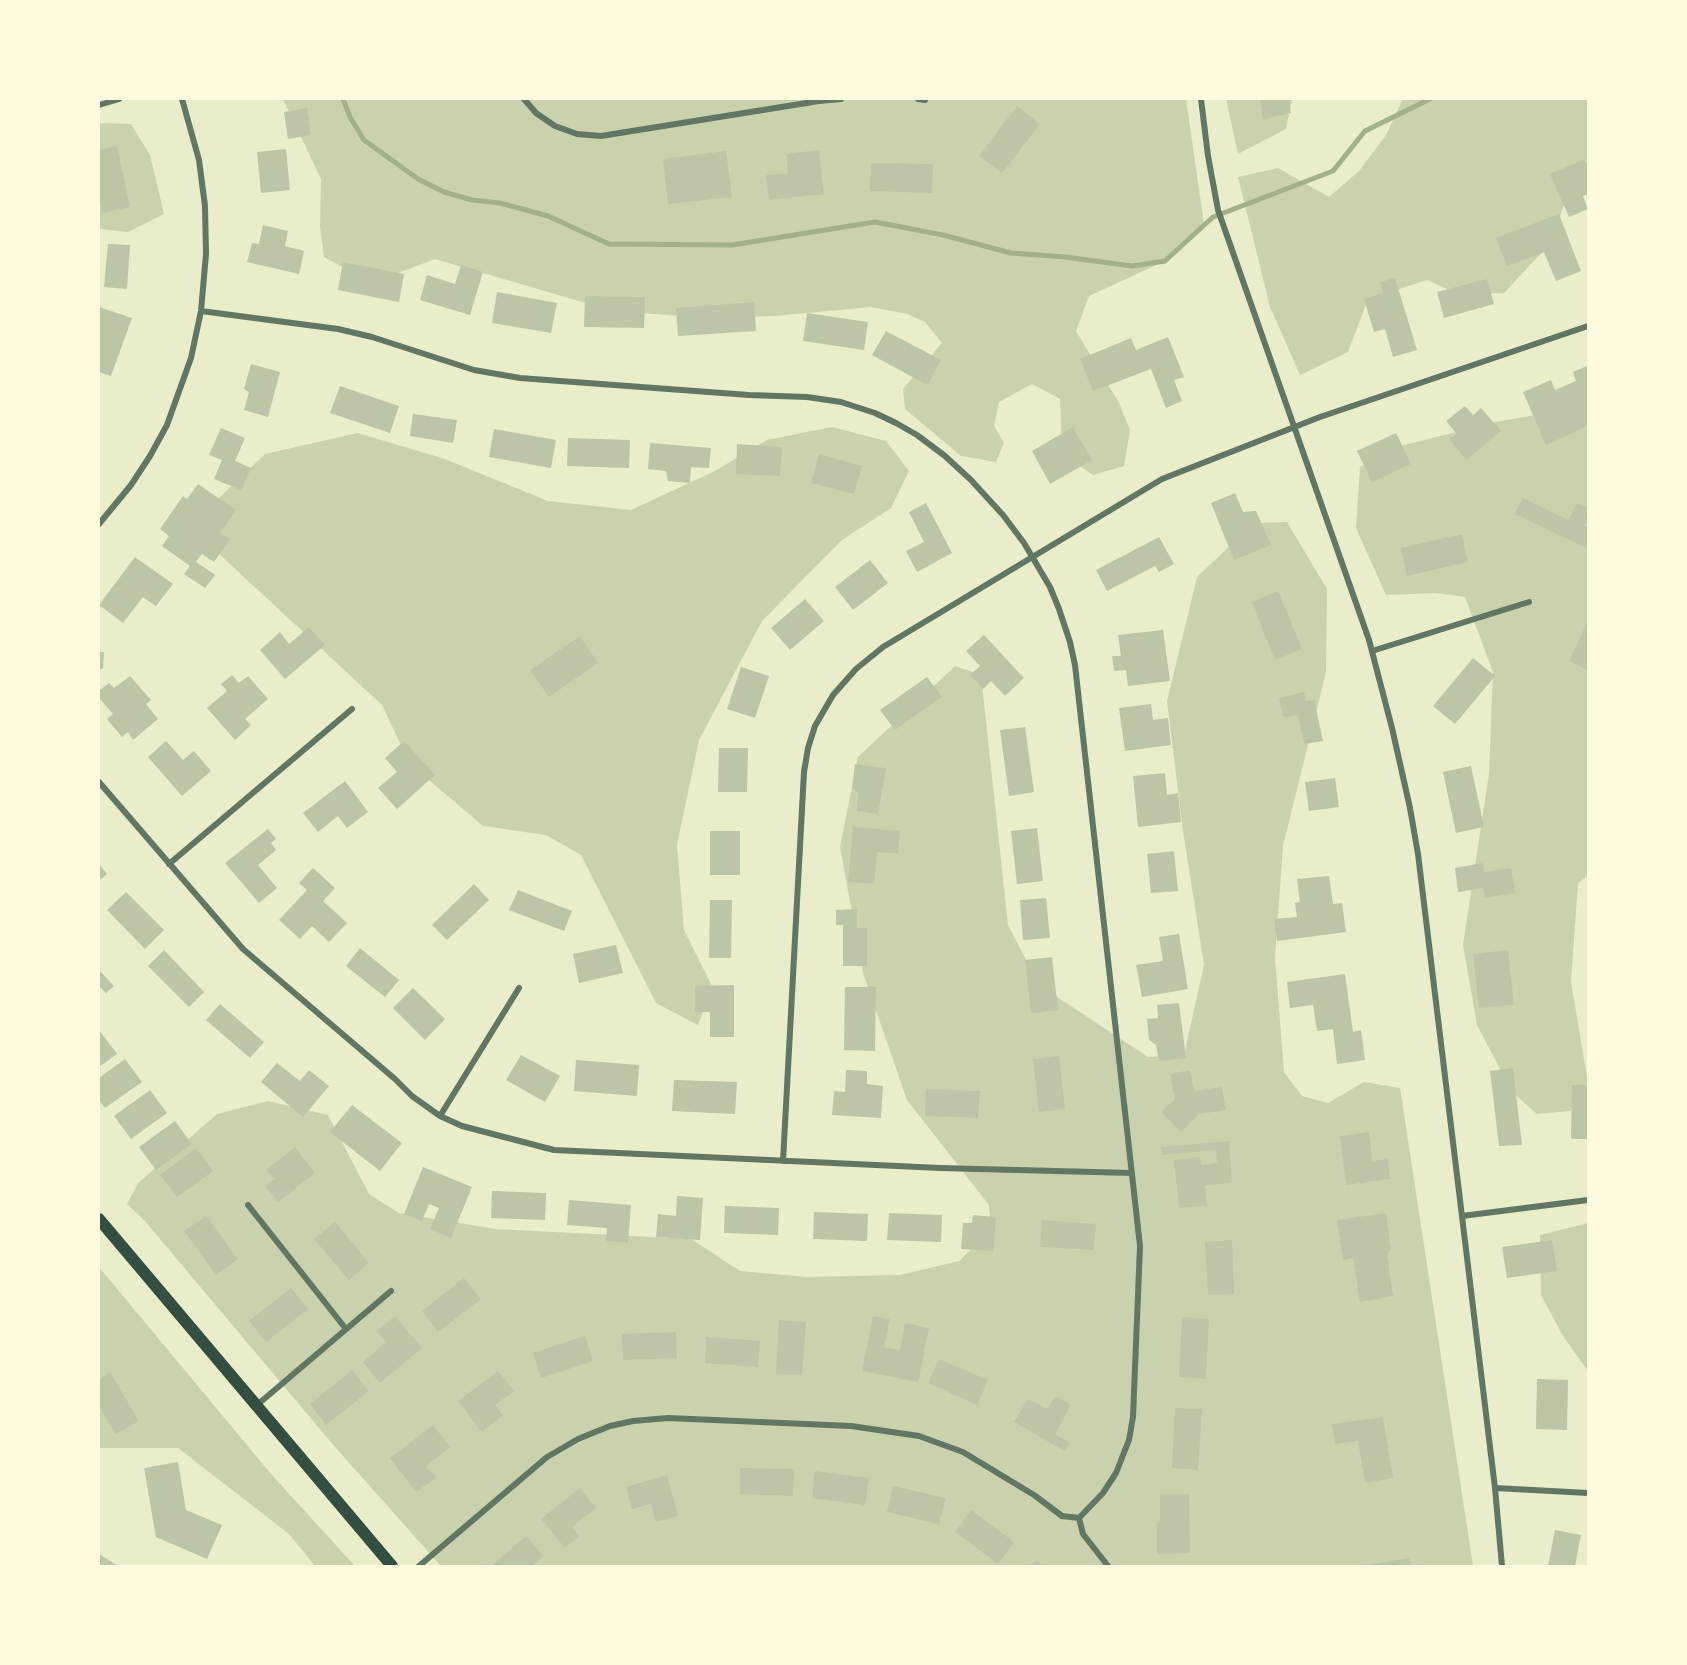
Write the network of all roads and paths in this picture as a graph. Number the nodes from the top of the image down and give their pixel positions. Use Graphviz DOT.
graph roads {
  1 [pos="119,99"];
  2 [pos="182,99"];
  3 [pos="524,99"];
  4 [pos="840,99"];
  5 [pos="918,99"];
  6 [pos="1201,99"];
  7 [pos="925,100"];
  8 [pos="99,105"];
  9 [pos="201,311"];
  10 [pos="1588,326"];
  11 [pos="1293,428"];
  12 [pos="99,524"];
  13 [pos="1032,557"];
  14 [pos="1529,602"];
  15 [pos="1372,651"];
  16 [pos="352,709"];
  17 [pos="99,782"];
  18 [pos="168,864"];
  19 [pos="519,988"];
  20 [pos="440,1116"];
  21 [pos="783,1161"];
  22 [pos="1132,1173"];
  23 [pos="1588,1200"];
  24 [pos="248,1205"];
  25 [pos="1462,1216"];
  26 [pos="99,1219"];
  27 [pos="391,1291"];
  28 [pos="346,1329"];
  29 [pos="256,1405"];
  30 [pos="1495,1488"];
  31 [pos="1588,1492"];
  32 [pos="1079,1518"];
  33 [pos="392,1566"];
  34 [pos="419,1566"];
  35 [pos="1108,1566"];
  36 [pos="1502,1566"];
  1 -- 8 [label="street"];
  2 -- 9 [label="street"];
  3 -- 4 [label="street"];
  5 -- 7 [label="street"];
  6 -- 11 [label="street"];
  9 -- 12 [label="street"];
  9 -- 13 [label="street"];
  10 -- 11 [label="street"];
  11 -- 13 [label="street"];
  11 -- 15 [label="street"];
  13 -- 21 [label="street"];
  13 -- 22 [label="street"];
  14 -- 15 [label="street"];
  15 -- 25 [label="street"];
  16 -- 18 [label="street"];
  17 -- 18 [label="street"];
  18 -- 20 [label="street"];
  19 -- 20 [label="street"];
  20 -- 21 [label="street"];
  21 -- 22 [label="street"];
  22 -- 32 [label="street"];
  23 -- 25 [label="street"];
  24 -- 28 [label="street"];
  25 -- 30 [label="street"];
  26 -- 29 [label="main road"];
  27 -- 28 [label="street"];
  28 -- 29 [label="street"];
  29 -- 33 [label="main road"];
  30 -- 31 [label="street"];
  30 -- 36 [label="street"];
  32 -- 34 [label="street"];
  32 -- 35 [label="street"];
}
